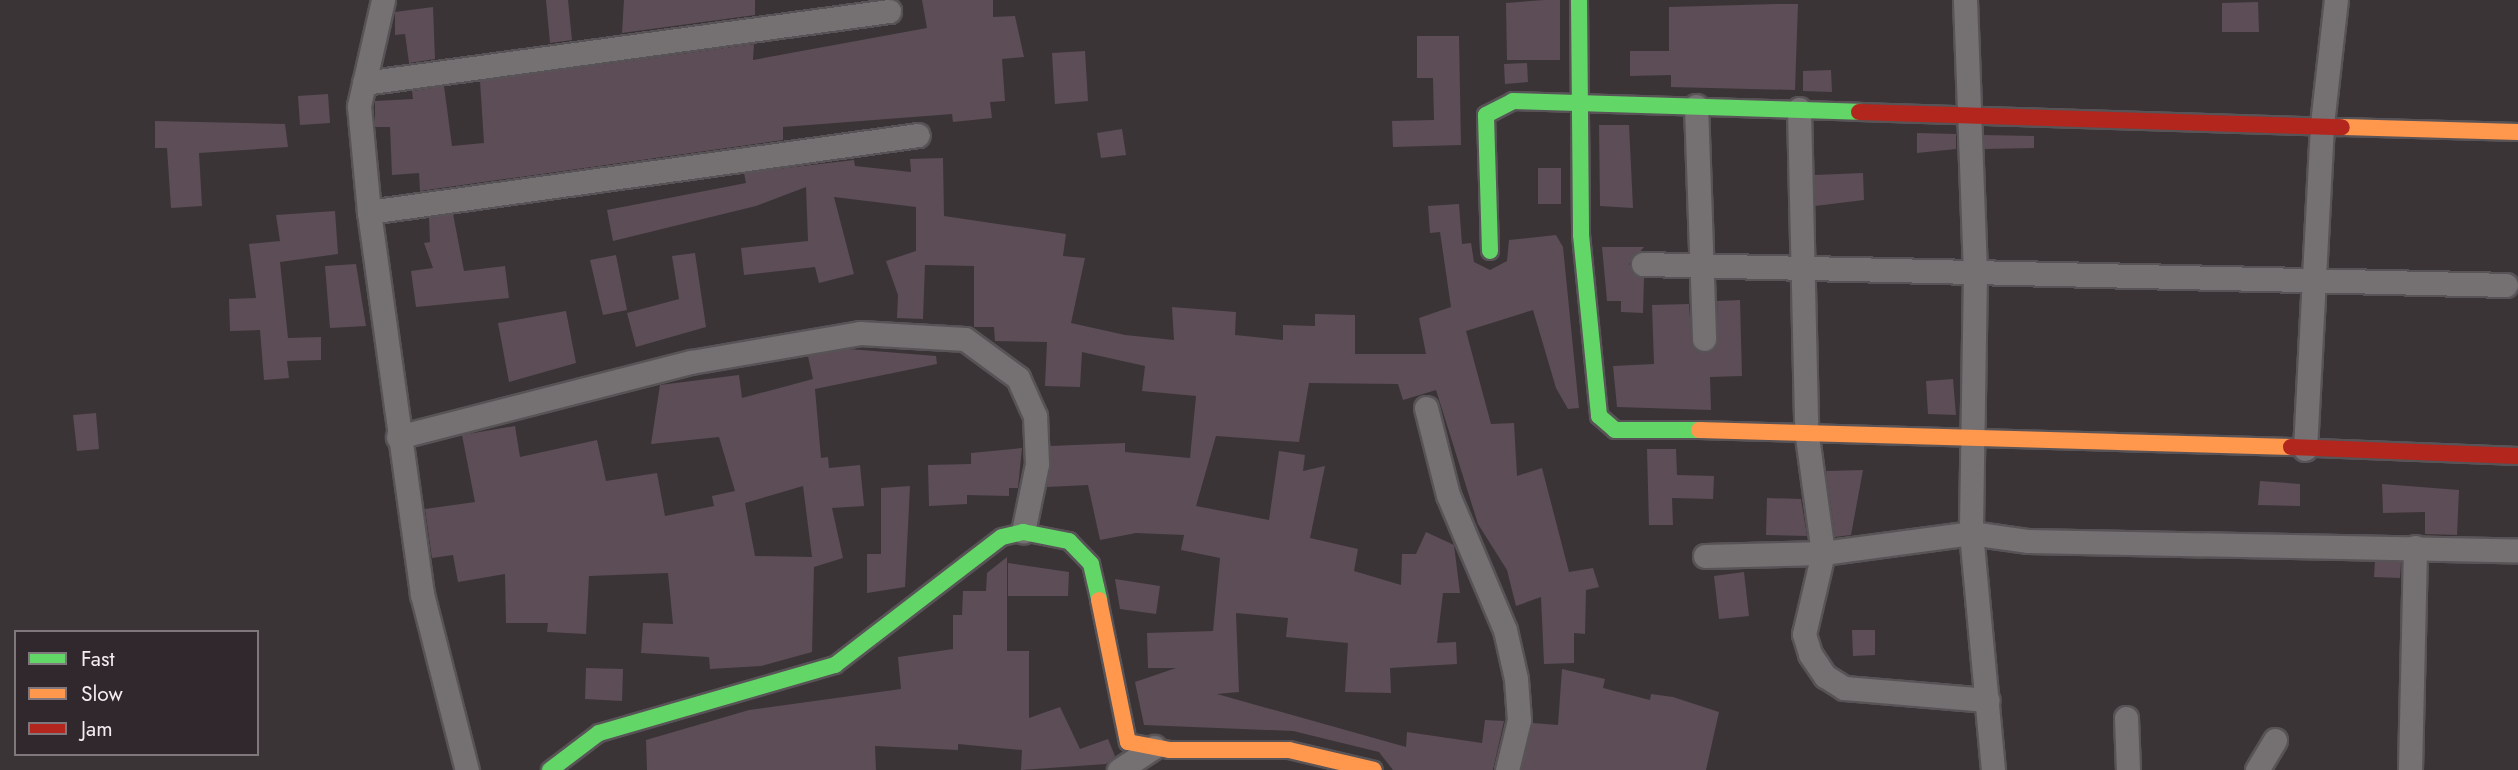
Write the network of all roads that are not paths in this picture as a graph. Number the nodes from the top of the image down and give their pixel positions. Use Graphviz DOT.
graph roads {
  1 [pos="1579,0"];
  2 [pos="1965,0"];
  3 [pos="2336,0"];
  4 [pos="380,5"];
  5 [pos="889,11"];
  6 [pos="364,83"];
  7 [pos="1578,103"];
  8 [pos="1696,106"];
  9 [pos="1799,108"];
  10 [pos="1969,113"];
  11 [pos="2322,124"];
  12 [pos="2518,132"];
  13 [pos="918,135"];
  14 [pos="369,212"];
  15 [pos="1490,251"];
  16 [pos="1643,264"];
  17 [pos="1700,265"];
  18 [pos="1804,268"];
  19 [pos="1975,272"];
  20 [pos="2314,279"];
  21 [pos="2506,285"];
  22 [pos="1704,339"];
  23 [pos="1426,408"];
  24 [pos="1806,429"];
  25 [pos="1976,436"];
  26 [pos="398,438"];
  27 [pos="2305,449"];
  28 [pos="2518,456"];
  29 [pos="1023,532"];
  30 [pos="1971,533"];
  31 [pos="2415,547"];
  32 [pos="2518,550"];
  33 [pos="1823,553"];
  34 [pos="1705,556"];
  35 [pos="1988,700"];
  36 [pos="2126,718"];
  37 [pos="2275,740"];
  38 [pos="1154,747"];
  39 [pos="467,770"];
  40 [pos="550,770"];
  41 [pos="1119,770"];
  42 [pos="1374,770"];
  43 [pos="1507,770"];
  44 [pos="1993,770"];
  45 [pos="2128,770"];
  46 [pos="2257,770"];
  47 [pos="2410,770"];
  1 -- 7 [label="street"];
  2 -- 10 [label="street"];
  3 -- 11 [label="street"];
  4 -- 6 [label="street"];
  5 -- 6 [label="street"];
  6 -- 14 [label="street"];
  7 -- 8 [label="street"];
  7 -- 15 [label="street"];
  7 -- 24 [label="street"];
  8 -- 9 [label="street"];
  8 -- 17 [label="street"];
  9 -- 10 [label="street"];
  9 -- 18 [label="street"];
  10 -- 11 [label="street"];
  10 -- 19 [label="street"];
  11 -- 12 [label="street"];
  11 -- 20 [label="street"];
  13 -- 14 [label="street"];
  14 -- 26 [label="street"];
  16 -- 17 [label="street"];
  17 -- 18 [label="street"];
  17 -- 22 [label="street"];
  18 -- 19 [label="street"];
  18 -- 24 [label="street"];
  19 -- 20 [label="street"];
  19 -- 25 [label="street"];
  20 -- 21 [label="street"];
  20 -- 27 [label="street"];
  23 -- 43 [label="street"];
  24 -- 25 [label="street"];
  24 -- 33 [label="street"];
  25 -- 27 [label="street"];
  25 -- 30 [label="street"];
  26 -- 29 [label="street"];
  26 -- 39 [label="street"];
  27 -- 28 [label="street"];
  29 -- 38 [label="street"];
  29 -- 40 [label="street"];
  30 -- 31 [label="street"];
  30 -- 33 [label="street"];
  30 -- 35 [label="street"];
  31 -- 32 [label="street"];
  31 -- 47 [label="street"];
  33 -- 34 [label="street"];
  33 -- 35 [label="street"];
  35 -- 44 [label="street"];
  36 -- 45 [label="street"];
  37 -- 46 [label="street"];
  38 -- 41 [label="street"];
  38 -- 42 [label="street"];
}
